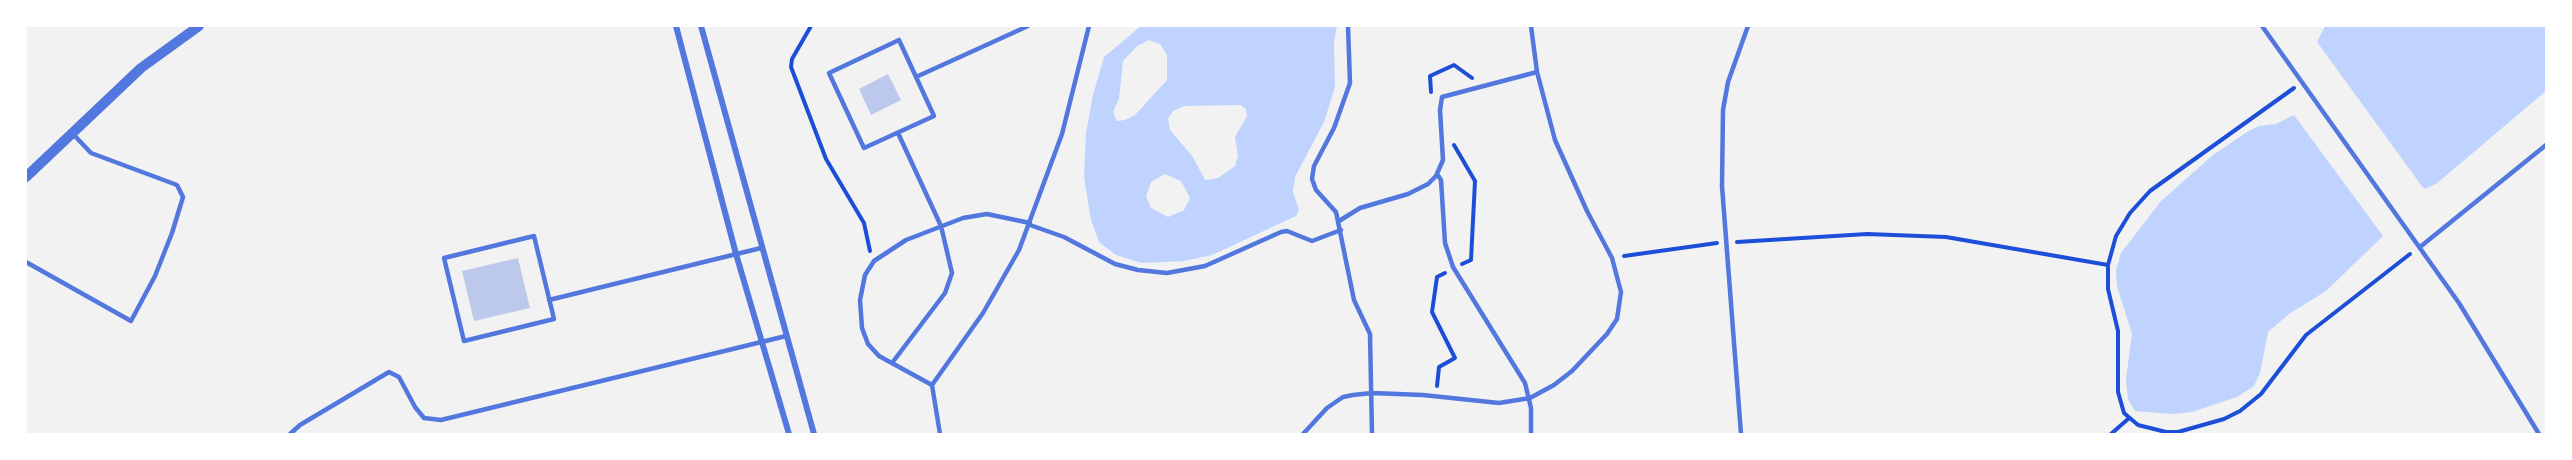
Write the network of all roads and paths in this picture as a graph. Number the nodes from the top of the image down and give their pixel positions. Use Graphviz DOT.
graph roads {
  1 [pos="199,26"];
  2 [pos="676,26"];
  3 [pos="701,26"];
  4 [pos="811,26"];
  5 [pos="1028,26"];
  6 [pos="1089,26"];
  7 [pos="1348,26"];
  8 [pos="1531,26"];
  9 [pos="1748,26"];
  10 [pos="2262,26"];
  11 [pos="1537,72"];
  12 [pos="916,77"];
  13 [pos="2302,82"];
  14 [pos="71,132"];
  15 [pos="898,133"];
  16 [pos="2547,145"];
  17 [pos="1437,174"];
  18 [pos="26,177"];
  19 [pos="1339,221"];
  20 [pos="1030,224"];
  21 [pos="941,226"];
  22 [pos="1341,230"];
  23 [pos="1725,243"];
  24 [pos="2420,247"];
  25 [pos="760,248"];
  26 [pos="736,255"];
  27 [pos="1612,258"];
  28 [pos="874,261"];
  29 [pos="26,262"];
  30 [pos="2108,265"];
  31 [pos="549,300"];
  32 [pos="1434,318"];
  33 [pos="786,336"];
  34 [pos="761,343"];
  35 [pos="892,363"];
  36 [pos="932,385"];
  37 [pos="1372,393"];
  38 [pos="1436,396"];
  39 [pos="1530,398"];
  40 [pos="2128,419"];
  41 [pos="290,435"];
  42 [pos="789,435"];
  43 [pos="814,435"];
  44 [pos="940,435"];
  45 [pos="1303,435"];
  46 [pos="1372,435"];
  47 [pos="1531,435"];
  48 [pos="1741,435"];
  49 [pos="2110,435"];
  50 [pos="2539,435"];
  1 -- 14 [label="street"];
  2 -- 26 [label="street"];
  3 -- 25 [label="street"];
  4 -- 28 [label="path"];
  5 -- 12 [label="lane"];
  6 -- 20 [label="lane"];
  7 -- 19 [label="lane"];
  8 -- 11 [label="lane"];
  9 -- 23 [label="lane"];
  10 -- 13 [label="lane"];
  11 -- 17 [label="lane"];
  11 -- 27 [label="lane"];
  12 -- 15 [label="lane"];
  12 -- 15 [label="lane"];
  13 -- 24 [label="lane"];
  13 -- 30 [label="path"];
  14 -- 18 [label="street"];
  14 -- 29 [label="lane"];
  15 -- 21 [label="lane"];
  16 -- 24 [label="lane"];
  17 -- 19 [label="lane"];
  17 -- 39 [label="lane"];
  19 -- 22 [label="lane"];
  20 -- 21 [label="lane"];
  20 -- 22 [label="lane"];
  20 -- 36 [label="lane"];
  21 -- 28 [label="lane"];
  21 -- 35 [label="lane"];
  22 -- 37 [label="lane"];
  23 -- 27 [label="path"];
  23 -- 30 [label="path"];
  23 -- 48 [label="lane"];
  24 -- 40 [label="path"];
  24 -- 50 [label="lane"];
  25 -- 26 [label="lane"];
  25 -- 33 [label="street"];
  26 -- 31 [label="lane"];
  26 -- 34 [label="street"];
  27 -- 39 [label="lane"];
  28 -- 35 [label="lane"];
  30 -- 40 [label="path"];
  31 -- 31 [label="lane"];
  32 -- 38 [label="path"];
  33 -- 34 [label="lane"];
  33 -- 43 [label="street"];
  34 -- 41 [label="lane"];
  34 -- 42 [label="street"];
  35 -- 36 [label="lane"];
  36 -- 44 [label="lane"];
  37 -- 38 [label="lane"];
  37 -- 45 [label="lane"];
  37 -- 46 [label="lane"];
  38 -- 39 [label="lane"];
  39 -- 47 [label="lane"];
  40 -- 49 [label="path"];
}
